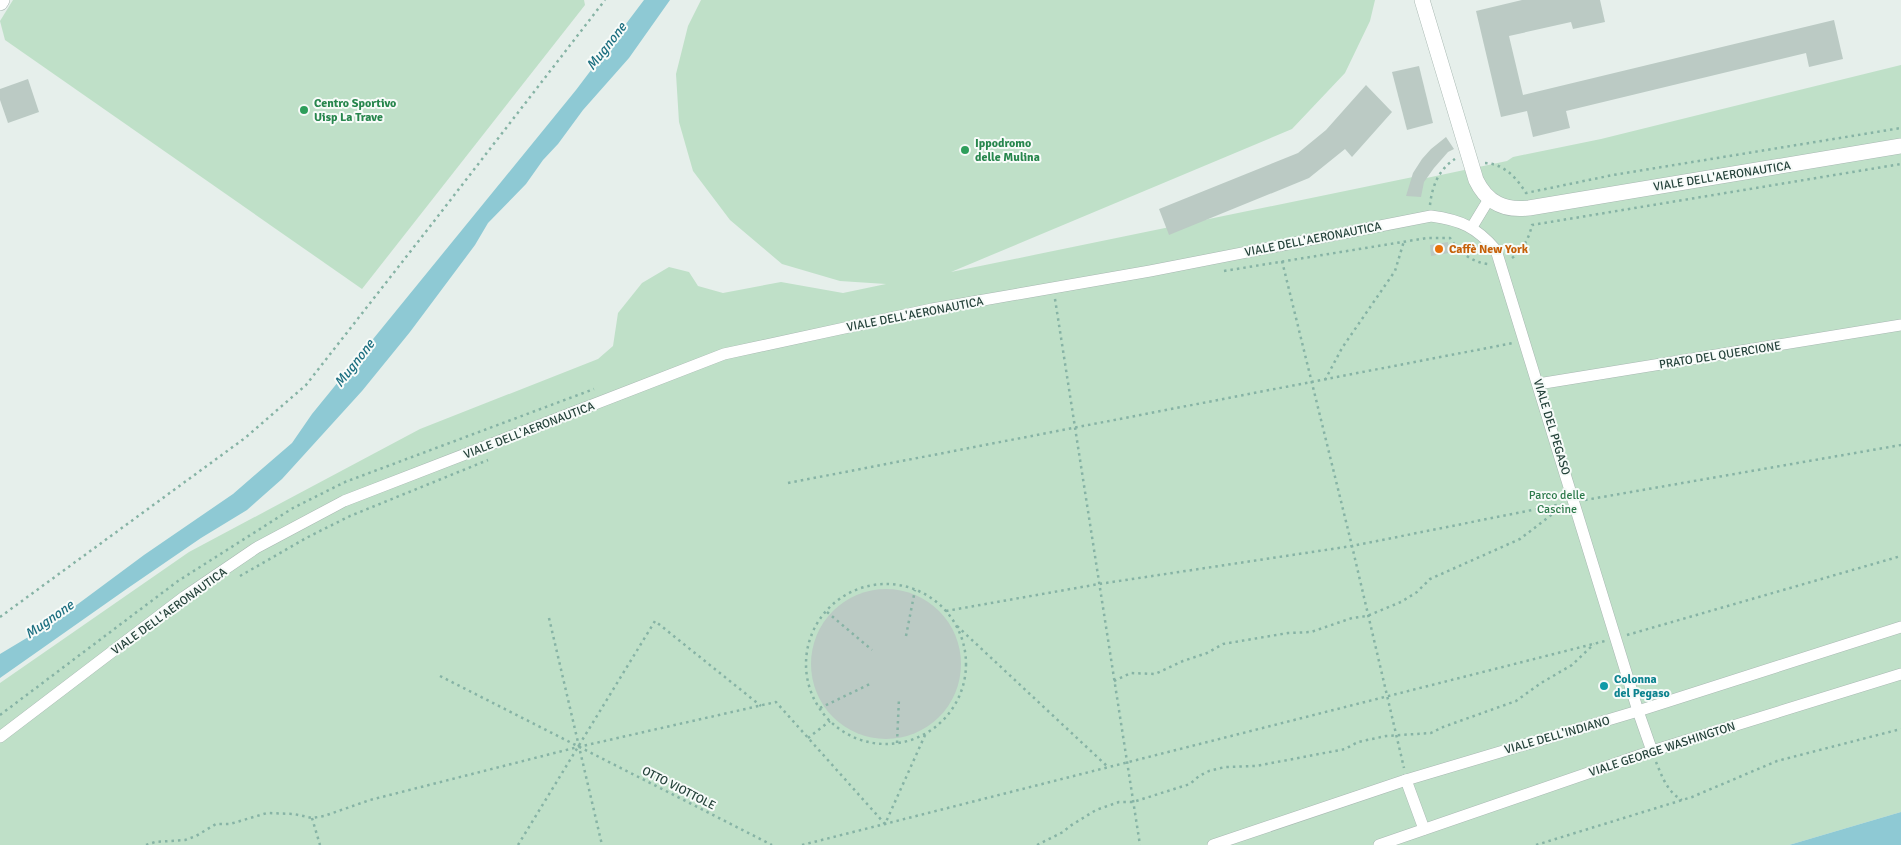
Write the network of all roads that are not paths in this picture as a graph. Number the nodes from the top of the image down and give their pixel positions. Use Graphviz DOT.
graph roads {
  1 [pos="1422,0"];
  2 [pos="1901,146"];
  3 [pos="1489,199"];
  4 [pos="1472,227"];
  5 [pos="1901,325"];
  6 [pos="1538,384"];
  7 [pos="1901,627"];
  8 [pos="1901,674"];
  9 [pos="1638,711"];
  10 [pos="0,737"];
  11 [pos="1652,751"];
  12 [pos="1406,780"];
  13 [pos="1424,829"];
  14 [pos="1213,845"];
  15 [pos="1379,845"];
  1 -- 3 [label="street"];
  2 -- 3 [label="street, VIALE DELL'AERONAUTICA"];
  3 -- 4 [label="street"];
  4 -- 6 [label="street, VIALE DEL PEGASO"];
  4 -- 10 [label="street, VIALE DELL'AERONAUTICA"];
  5 -- 6 [label="street, PRATO DEL QUERCIONE"];
  6 -- 9 [label="street, VIALE DEL PEGASO"];
  7 -- 9 [label="street, VIALE DELL'INDIANO"];
  8 -- 11 [label="street, VIALE GEORGE WASHINGTON"];
  9 -- 11 [label="street, VIALE DEL PEGASO"];
  9 -- 12 [label="street, VIALE DELL'INDIANO"];
  11 -- 13 [label="street, VIALE GEORGE WASHINGTON"];
  12 -- 13 [label="street"];
  12 -- 14 [label="street, VIALE DELL'INDIANO"];
  13 -- 15 [label="street, VIALE GEORGE WASHINGTON"];
}
